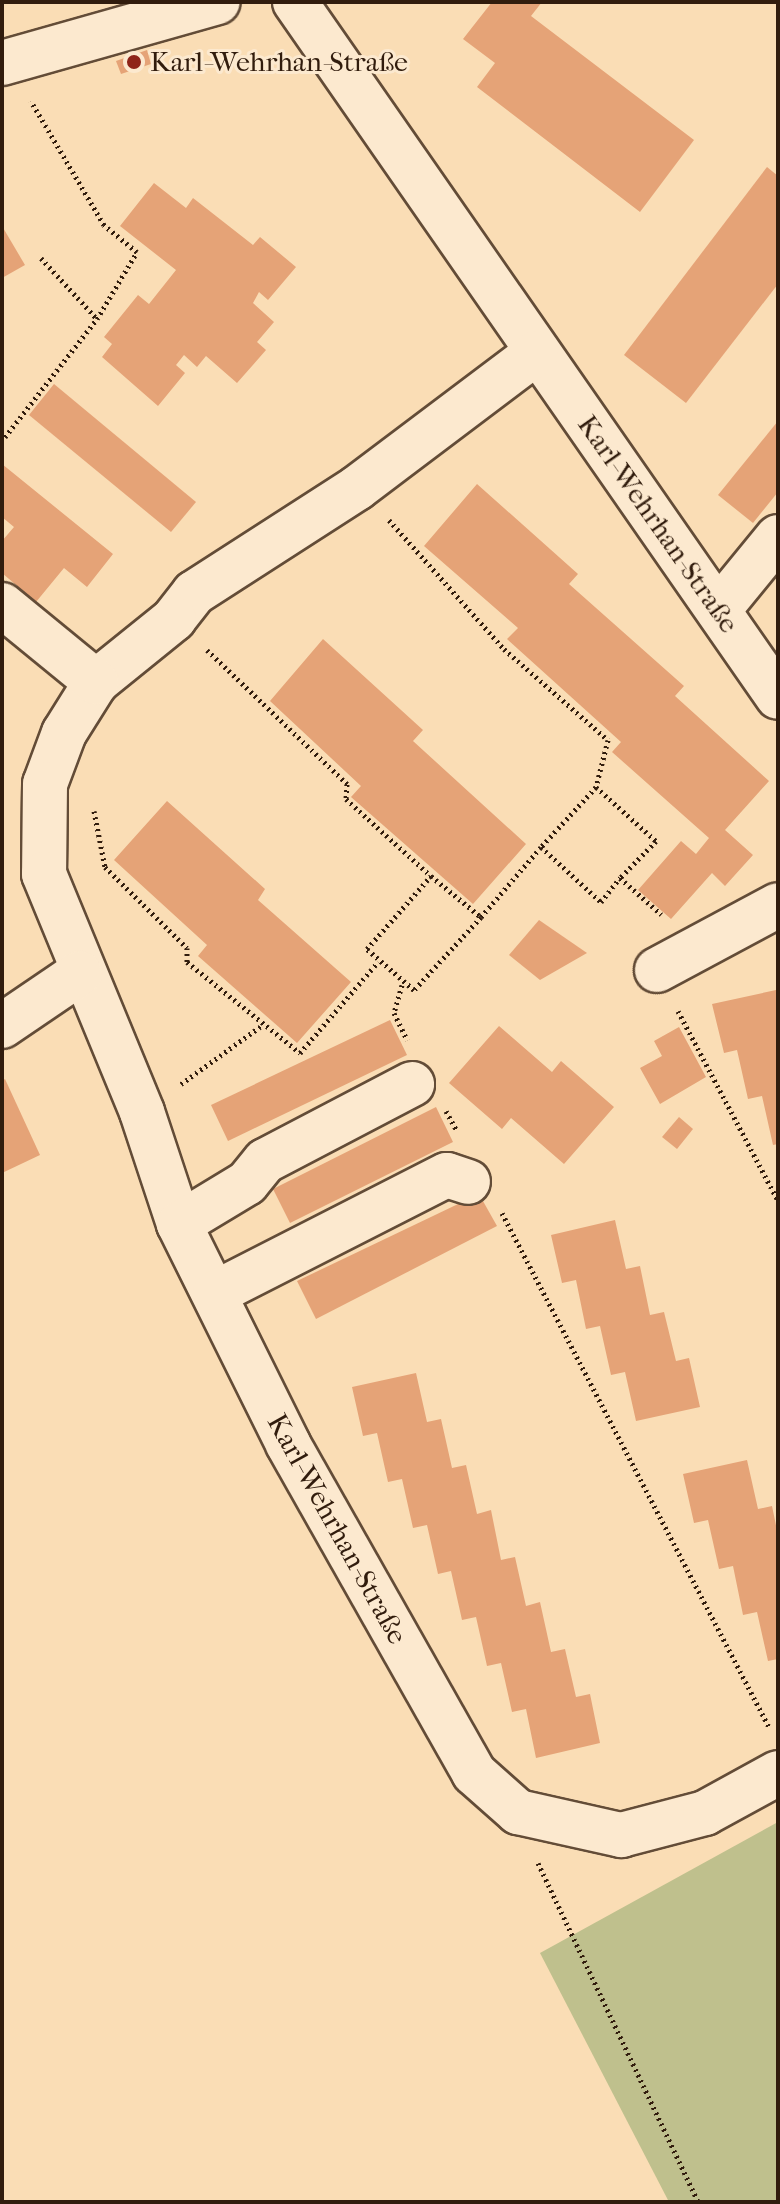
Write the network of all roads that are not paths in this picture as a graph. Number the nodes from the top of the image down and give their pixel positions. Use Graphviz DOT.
graph roads {
  1 [pos="218,2"];
  2 [pos="295,2"];
  3 [pos="104,19"];
  4 [pos="5,57"];
  5 [pos="536,353"];
  6 [pos="778,537"];
  7 [pos="2,605"];
  8 [pos="719,609"];
  9 [pos="96,682"];
  10 [pos="778,697"];
  11 [pos="778,905"];
  12 [pos="657,970"];
  13 [pos="80,973"];
  14 [pos="2,1026"];
  15 [pos="420,1078"];
  16 [pos="482,1192"];
  17 [pos="179,1224"];
  18 [pos="215,1293"];
  19 [pos="778,1773"];
  1 -- 3 [label="street"];
  2 -- 5 [label="street, Karl-Wehrhan-Straße"];
  3 -- 4 [label="street"];
  5 -- 8 [label="street, Karl-Wehrhan-Straße"];
  5 -- 9 [label="street, Karl-Wehrhan-Straße"];
  6 -- 8 [label="street"];
  7 -- 9 [label="street"];
  8 -- 10 [label="street, Karl-Wehrhan-Straße"];
  9 -- 13 [label="street, Karl-Wehrhan-Straße"];
  11 -- 12 [label="street"];
  13 -- 14 [label="street"];
  13 -- 17 [label="street, Karl-Wehrhan-Straße"];
  15 -- 17 [label="street"];
  16 -- 18 [label="street"];
  17 -- 18 [label="street, Karl-Wehrhan-Straße"];
  18 -- 19 [label="street, Karl-Wehrhan-Straße"];
}
